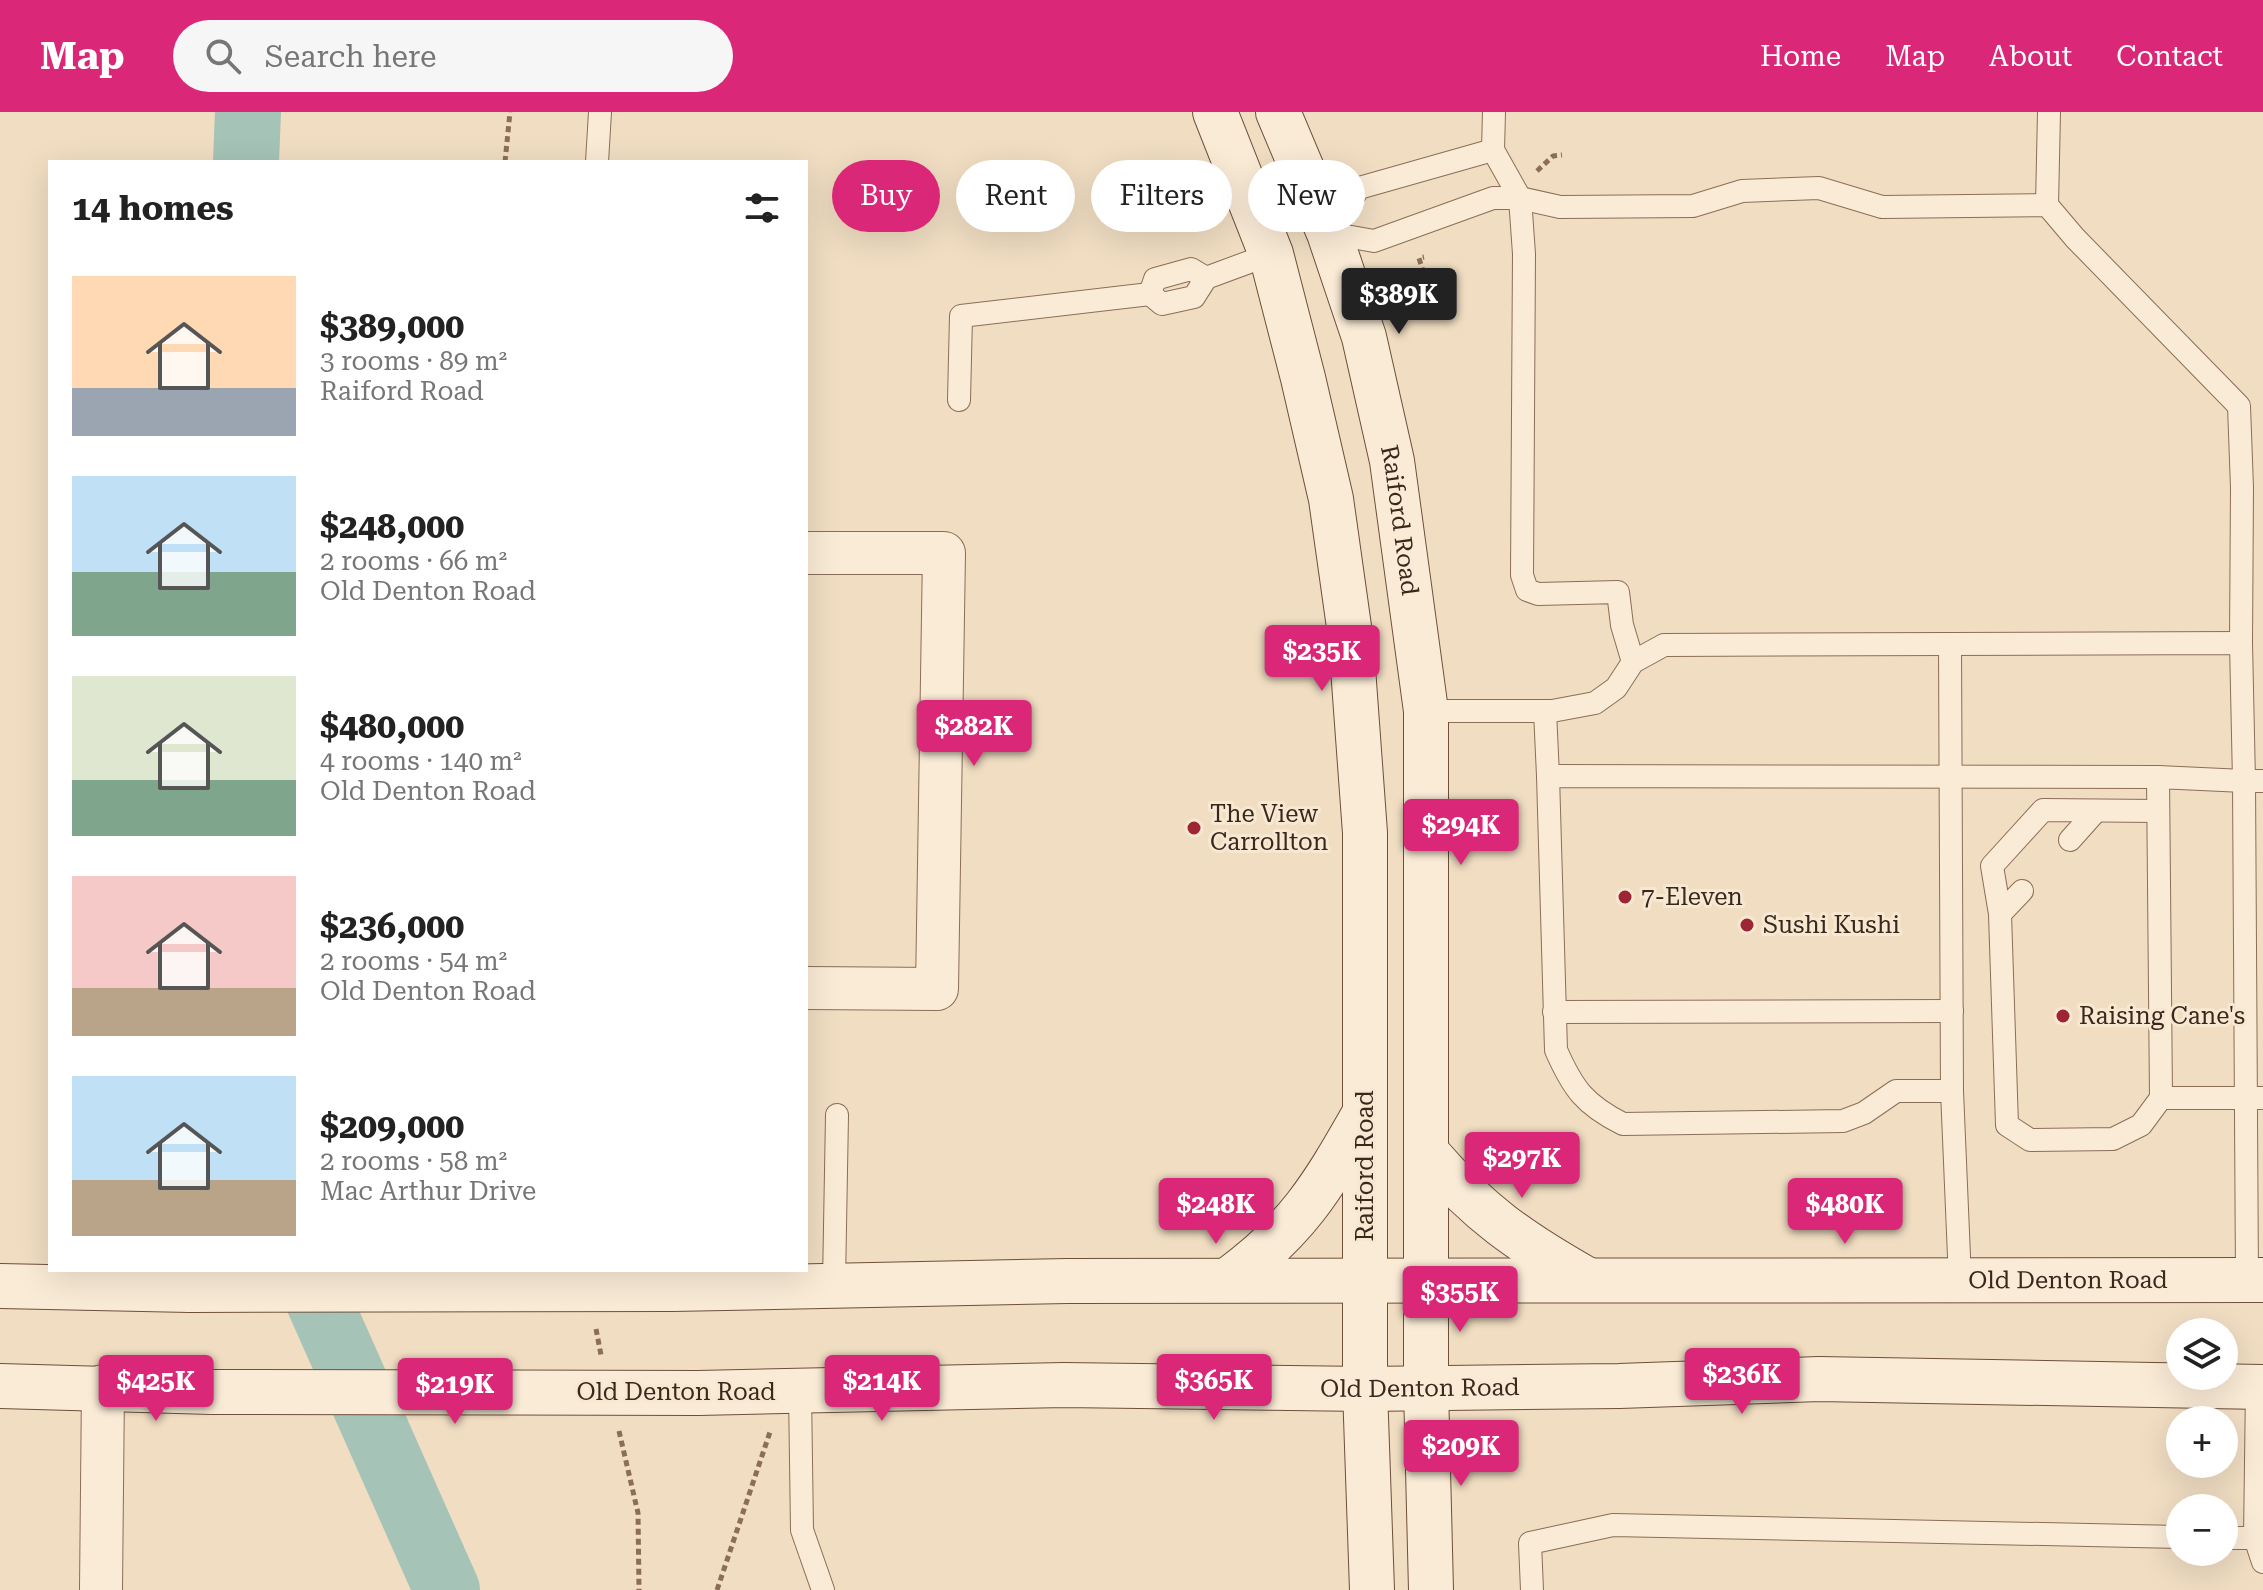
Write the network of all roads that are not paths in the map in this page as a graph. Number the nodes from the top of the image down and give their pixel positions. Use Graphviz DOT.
graph roads {
  1 [pos="600,112"];
  2 [pos="1215,112"];
  3 [pos="1278,112"];
  4 [pos="1494,112"];
  5 [pos="2049,112"];
  6 [pos="1493,150"];
  7 [pos="597,160"];
  8 [pos="1520,198"];
  9 [pos="2047,205"];
  10 [pos="1329,233"];
  11 [pos="1271,254"];
  12 [pos="959,400"];
  13 [pos="2252,435"];
  14 [pos="808,553"];
  15 [pos="2241,643"];
  16 [pos="1950,646"];
  17 [pos="1633,662"];
  18 [pos="1426,711"];
  19 [pos="1545,711"];
  20 [pos="1952,774"];
  21 [pos="1548,776"];
  22 [pos="2158,777"];
  23 [pos="2254,781"];
  24 [pos="2158,811"];
  25 [pos="2095,812"];
  26 [pos="2070,840"];
  27 [pos="2022,891"];
  28 [pos="2000,914"];
  29 [pos="808,988"];
  30 [pos="1952,1011"];
  31 [pos="1554,1012"];
  32 [pos="1952,1091"];
  33 [pos="2161,1098"];
  34 [pos="2254,1099"];
  35 [pos="1365,1114"];
  36 [pos="837,1115"];
  37 [pos="1428,1154"];
  38 [pos="1228,1280"];
  39 [pos="1588,1280"];
  40 [pos="1960,1280"];
  41 [pos="2255,1280"];
  42 [pos="1365,1281"];
  43 [pos="1426,1281"];
  44 [pos="834,1283"];
  45 [pos="0,1286"];
  46 [pos="0,1386"];
  47 [pos="103,1386"];
  48 [pos="2260,1387"];
  49 [pos="1426,1388"];
  50 [pos="1365,1389"];
  51 [pos="800,1391"];
  52 [pos="2166,1537"];
  53 [pos="2238,1538"];
  54 [pos="2255,1538"];
  55 [pos="2263,1562"];
  56 [pos="101,1590"];
  57 [pos="823,1590"];
  58 [pos="1372,1590"];
  59 [pos="1431,1590"];
  60 [pos="1532,1590"];
  1 -- 7 [label="lane"];
  2 -- 11 [label="main road, Raiford Road"];
  3 -- 10 [label="main road, Raiford Road"];
  4 -- 6 [label="lane"];
  5 -- 9 [label="lane"];
  6 -- 8 [label="lane"];
  6 -- 10 [label="lane"];
  8 -- 9 [label="lane"];
  8 -- 10 [label="lane"];
  8 -- 17 [label="lane"];
  9 -- 13 [label="lane"];
  10 -- 11 [label="main road"];
  10 -- 18 [label="main road, Raiford Road"];
  11 -- 12 [label="lane"];
  11 -- 35 [label="main road, Raiford Road"];
  13 -- 15 [label="lane"];
  14 -- 29 [label="street"];
  15 -- 16 [label="lane"];
  15 -- 23 [label="lane"];
  16 -- 17 [label="lane"];
  16 -- 20 [label="lane"];
  17 -- 19 [label="lane"];
  18 -- 19 [label="lane"];
  18 -- 37 [label="main road, Raiford Road"];
  19 -- 21 [label="lane"];
  20 -- 21 [label="lane"];
  20 -- 22 [label="lane"];
  20 -- 30 [label="lane"];
  21 -- 31 [label="lane"];
  22 -- 23 [label="lane"];
  22 -- 24 [label="lane"];
  23 -- 34 [label="lane"];
  24 -- 25 [label="lane"];
  24 -- 33 [label="lane"];
  25 -- 26 [label="lane"];
  25 -- 28 [label="lane"];
  27 -- 28 [label="lane"];
  28 -- 33 [label="lane"];
  30 -- 31 [label="lane"];
  30 -- 32 [label="lane"];
  31 -- 32 [label="lane"];
  32 -- 40 [label="lane"];
  33 -- 34 [label="lane"];
  34 -- 41 [label="lane"];
  35 -- 38 [label="main road"];
  35 -- 42 [label="main road, Raiford Road"];
  36 -- 44 [label="lane"];
  37 -- 39 [label="main road"];
  37 -- 43 [label="main road, Raiford Road"];
  38 -- 42 [label="main road, Old Denton Road"];
  38 -- 44 [label="main road, Old Denton Road"];
  39 -- 40 [label="main road, Old Denton Road"];
  39 -- 43 [label="main road, Old Denton Road"];
  40 -- 41 [label="main road, Old Denton Road"];
  42 -- 43 [label="main road, Old Denton Road"];
  42 -- 50 [label="main road, Raiford Road"];
  43 -- 49 [label="main road, Raiford Road"];
  44 -- 45 [label="main road, Old Denton Road, bridge"];
  46 -- 47 [label="main road, Old Denton Road"];
  47 -- 51 [label="main road, Old Denton Road, bridge"];
  47 -- 56 [label="street"];
  48 -- 49 [label="main road, Old Denton Road"];
  48 -- 54 [label="lane"];
  49 -- 50 [label="main road, Old Denton Road"];
  49 -- 59 [label="main road, Raiford Road"];
  50 -- 51 [label="main road, Old Denton Road"];
  50 -- 58 [label="main road, Raiford Road"];
  51 -- 57 [label="lane"];
  52 -- 60 [label="lane"];
  53 -- 54 [label="lane"];
  54 -- 55 [label="lane"];
}
